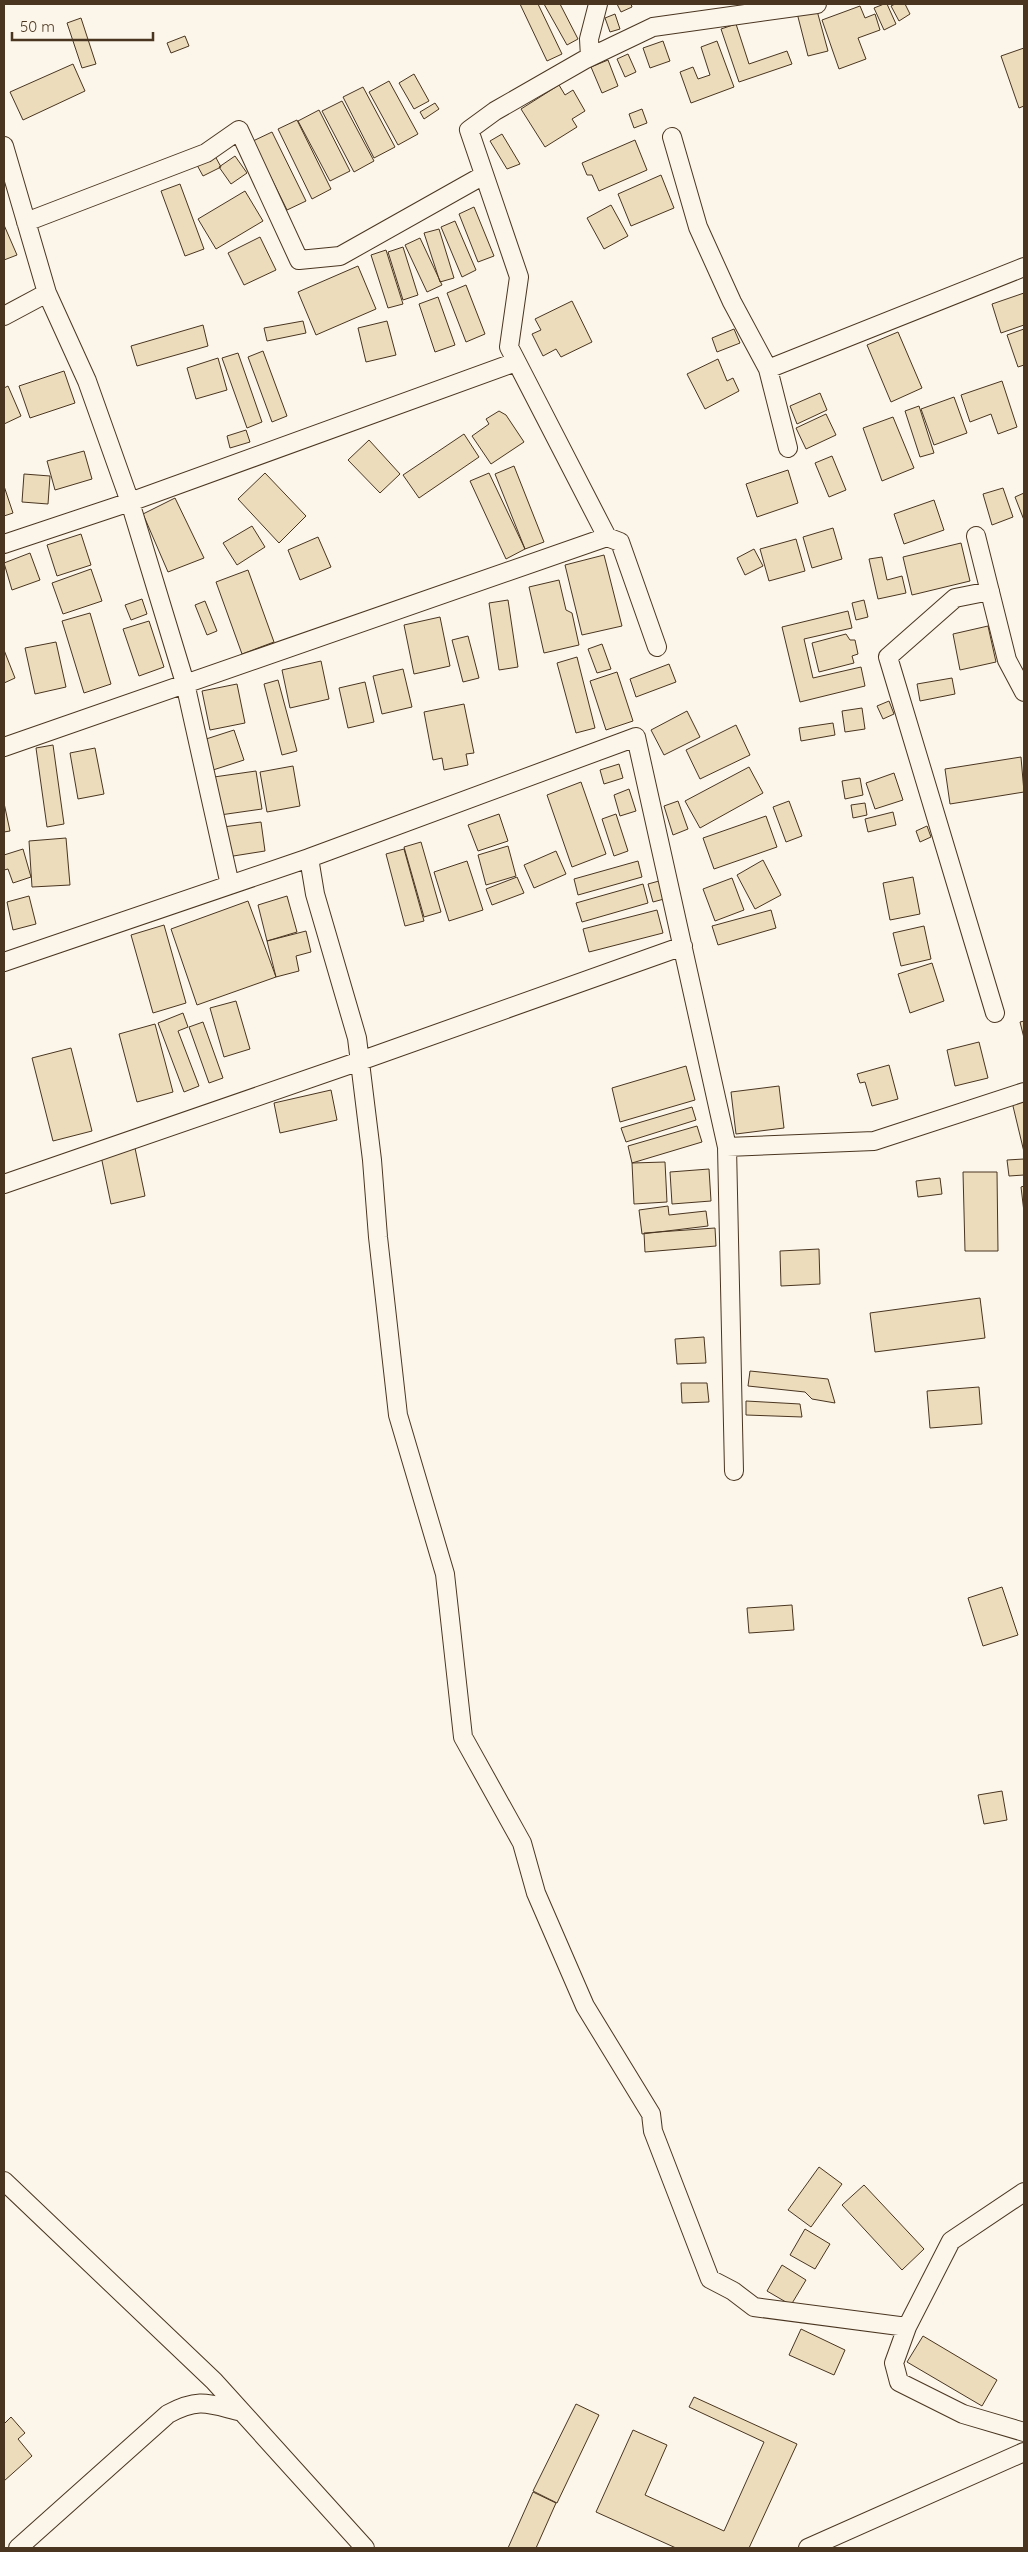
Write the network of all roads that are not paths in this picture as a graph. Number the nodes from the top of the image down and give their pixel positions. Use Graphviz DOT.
graph roads {
  1 [pos="598,4"];
  2 [pos="817,4"];
  3 [pos="590,57"];
  4 [pos="672,137"];
  5 [pos="4,146"];
  6 [pos="484,175"];
  7 [pos="26,222"];
  8 [pos="1024,267"];
  9 [pos="47,293"];
  10 [pos="4,316"];
  11 [pos="516,362"];
  12 [pos="768,369"];
  13 [pos="788,448"];
  14 [pos="130,502"];
  15 [pos="976,536"];
  16 [pos="607,537"];
  17 [pos="4,544"];
  18 [pos="990,591"];
  19 [pos="657,647"];
  20 [pos="185,683"];
  21 [pos="1024,692"];
  22 [pos="4,747"];
  23 [pos="309,858"];
  24 [pos="230,884"];
  25 [pos="683,946"];
  26 [pos="4,962"];
  27 [pos="995,1013"];
  28 [pos="360,1061"];
  29 [pos="1024,1092"];
  30 [pos="728,1148"];
  31 [pos="4,1184"];
  32 [pos="734,1471"];
  33 [pos="4,2181"];
  34 [pos="1024,2192"];
  35 [pos="907,2327"];
  36 [pos="242,2412"];
  37 [pos="1024,2432"];
  38 [pos="1024,2452"];
  39 [pos="18,2548"];
  40 [pos="365,2548"];
  41 [pos="808,2548"];
  1 -- 3 [label="street"];
  2 -- 3 [label="street"];
  3 -- 6 [label="street"];
  4 -- 12 [label="street"];
  5 -- 7 [label="street"];
  6 -- 7 [label="street"];
  6 -- 11 [label="street"];
  7 -- 9 [label="street"];
  8 -- 12 [label="street"];
  9 -- 10 [label="street"];
  9 -- 14 [label="street"];
  11 -- 14 [label="street"];
  11 -- 16 [label="street"];
  12 -- 13 [label="street"];
  14 -- 17 [label="street"];
  14 -- 20 [label="street"];
  15 -- 18 [label="street"];
  16 -- 19 [label="street"];
  16 -- 20 [label="street"];
  18 -- 21 [label="street"];
  18 -- 27 [label="street"];
  20 -- 22 [label="street"];
  20 -- 24 [label="street"];
  23 -- 24 [label="street"];
  23 -- 25 [label="street"];
  23 -- 28 [label="street"];
  24 -- 26 [label="street"];
  25 -- 28 [label="street"];
  25 -- 30 [label="street"];
  28 -- 31 [label="street"];
  28 -- 35 [label="street"];
  29 -- 30 [label="street"];
  30 -- 32 [label="street"];
  33 -- 36 [label="street"];
  34 -- 35 [label="street"];
  35 -- 37 [label="street"];
  36 -- 39 [label="street"];
  36 -- 40 [label="street"];
  38 -- 41 [label="street"];
}
